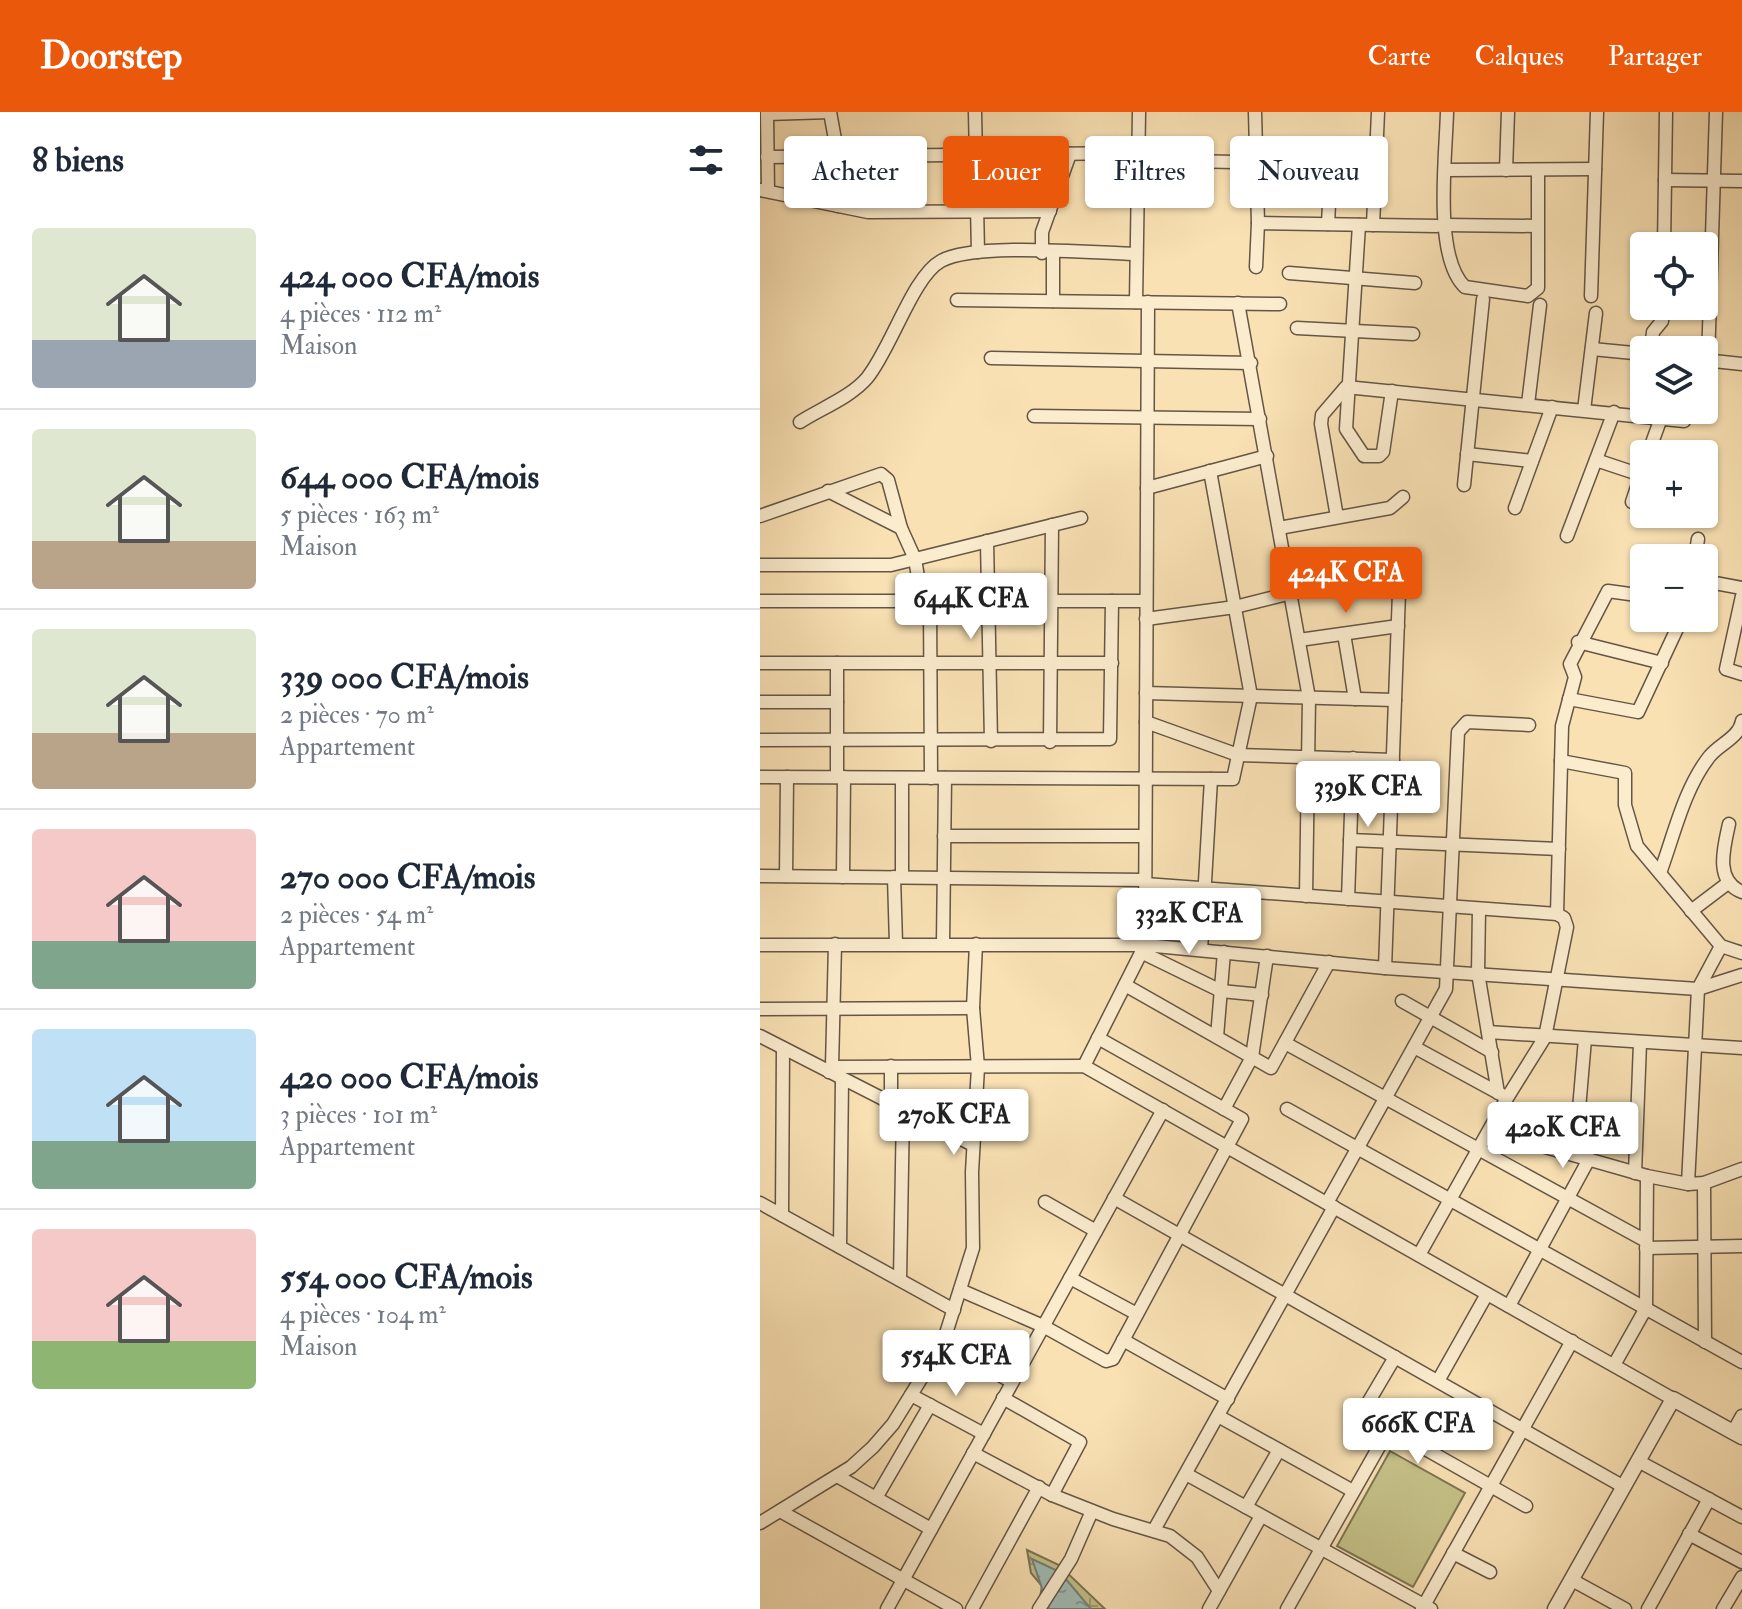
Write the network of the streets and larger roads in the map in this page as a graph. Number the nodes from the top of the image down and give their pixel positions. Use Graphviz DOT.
graph roads {
  1 [pos="830,112"];
  2 [pos="975,112"];
  3 [pos="1139,112"];
  4 [pos="1255,112"];
  5 [pos="1378,112"];
  6 [pos="1447,112"];
  7 [pos="1508,112"];
  8 [pos="1597,112"];
  9 [pos="1666,112"];
  10 [pos="1716,112"];
  11 [pos="767,113"];
  12 [pos="834,136"];
  13 [pos="976,136"];
  14 [pos="1138,136"];
  15 [pos="1256,136"];
  16 [pos="1377,136"];
  17 [pos="1070,154"];
  18 [pos="1085,154"];
  19 [pos="767,157"];
  20 [pos="784,157"];
  21 [pos="1595,169"];
  22 [pos="1446,170"];
  23 [pos="1506,170"];
  24 [pos="1538,170"];
  25 [pos="1665,180"];
  26 [pos="1742,181"];
  27 [pos="1714,182"];
  28 [pos="764,191"];
  29 [pos="784,195"];
  30 [pos="848,208"];
  31 [pos="977,208"];
  32 [pos="1137,208"];
  33 [pos="1258,208"];
  34 [pos="1329,208"];
  35 [pos="1374,208"];
  36 [pos="977,211"];
  37 [pos="1050,211"];
  38 [pos="1258,223"];
  39 [pos="1328,224"];
  40 [pos="1359,225"];
  41 [pos="1373,225"];
  42 [pos="1441,226"];
  43 [pos="1536,226"];
  44 [pos="1664,232"];
  45 [pos="978,252"];
  46 [pos="1048,253"];
  47 [pos="1136,254"];
  48 [pos="1256,267"];
  49 [pos="1289,273"];
  50 [pos="1355,277"];
  51 [pos="1415,283"];
  52 [pos="1591,296"];
  53 [pos="1483,299"];
  54 [pos="957,300"];
  55 [pos="1053,301"];
  56 [pos="1142,302"];
  57 [pos="1238,303"];
  58 [pos="1280,304"];
  59 [pos="1540,305"];
  60 [pos="1596,313"];
  61 [pos="1297,328"];
  62 [pos="1350,331"];
  63 [pos="1413,334"];
  64 [pos="1707,336"];
  65 [pos="1592,349"];
  66 [pos="1630,353"];
  67 [pos="991,358"];
  68 [pos="1148,361"];
  69 [pos="1718,361"];
  70 [pos="1251,363"];
  71 [pos="1742,364"];
  72 [pos="1346,387"];
  73 [pos="1392,391"];
  74 [pos="1473,399"];
  75 [pos="1528,404"];
  76 [pos="1552,407"];
  77 [pos="1584,410"];
  78 [pos="1614,412"];
  79 [pos="1630,413"];
  80 [pos="1034,416"];
  81 [pos="1147,418"];
  82 [pos="1260,419"];
  83 [pos="800,422"];
  84 [pos="1467,454"];
  85 [pos="1267,456"];
  86 [pos="1596,460"];
  87 [pos="1532,461"];
  88 [pos="1630,467"];
  89 [pos="1210,471"];
  90 [pos="1464,485"];
  91 [pos="1147,488"];
  92 [pos="828,491"];
  93 [pos="1403,497"];
  94 [pos="1515,508"];
  95 [pos="760,516"];
  96 [pos="1337,517"];
  97 [pos="1081,518"];
  98 [pos="1052,525"];
  99 [pos="901,528"];
  100 [pos="1279,528"];
  101 [pos="1567,536"];
  102 [pos="1698,539"];
  103 [pos="987,541"];
  104 [pos="1697,544"];
  105 [pos="915,559"];
  106 [pos="760,565"];
  107 [pos="1718,584"];
  108 [pos="1290,588"];
  109 [pos="1742,588"];
  110 [pos="1630,594"];
  111 [pos="1742,596"];
  112 [pos="760,601"];
  113 [pos="926,601"];
  114 [pos="987,601"];
  115 [pos="1051,601"];
  116 [pos="1112,601"];
  117 [pos="1146,601"];
  118 [pos="1235,607"];
  119 [pos="1146,619"];
  120 [pos="1398,626"];
  121 [pos="1676,632"];
  122 [pos="1344,634"];
  123 [pos="1299,640"];
  124 [pos="1578,642"];
  125 [pos="760,663"];
  126 [pos="837,663"];
  127 [pos="930,663"];
  128 [pos="990,663"];
  129 [pos="1050,663"];
  130 [pos="1112,663"];
  131 [pos="1662,663"];
  132 [pos="1742,674"];
  133 [pos="1146,693"];
  134 [pos="1251,696"];
  135 [pos="1309,698"];
  136 [pos="1355,699"];
  137 [pos="1569,699"];
  138 [pos="1395,700"];
  139 [pos="760,702"];
  140 [pos="837,702"];
  141 [pos="1146,722"];
  142 [pos="1529,725"];
  143 [pos="1741,727"];
  144 [pos="760,740"];
  145 [pos="837,741"];
  146 [pos="930,741"];
  147 [pos="991,741"];
  148 [pos="1050,742"];
  149 [pos="1238,755"];
  150 [pos="1308,757"];
  151 [pos="1353,758"];
  152 [pos="1393,760"];
  153 [pos="1561,761"];
  154 [pos="760,777"];
  155 [pos="787,777"];
  156 [pos="840,777"];
  157 [pos="902,778"];
  158 [pos="931,778"];
  159 [pos="945,778"];
  160 [pos="1145,779"];
  161 [pos="1211,779"];
  162 [pos="1729,824"];
  163 [pos="944,836"];
  164 [pos="1145,836"];
  165 [pos="1350,840"];
  166 [pos="1390,842"];
  167 [pos="1451,844"];
  168 [pos="1559,849"];
  169 [pos="1660,873"];
  170 [pos="760,876"];
  171 [pos="786,876"];
  172 [pos="843,877"];
  173 [pos="898,877"];
  174 [pos="944,878"];
  175 [pos="1145,882"];
  176 [pos="1728,883"];
  177 [pos="1204,888"];
  178 [pos="1742,892"];
  179 [pos="1306,896"];
  180 [pos="1348,899"];
  181 [pos="1387,902"];
  182 [pos="1449,906"];
  183 [pos="1479,909"];
  184 [pos="1691,911"];
  185 [pos="1557,914"];
  186 [pos="835,944"];
  187 [pos="896,944"];
  188 [pos="943,944"];
  189 [pos="976,944"];
  190 [pos="760,945"];
  191 [pos="1721,946"];
  192 [pos="1143,948"];
  193 [pos="1201,950"];
  194 [pos="1740,950"];
  195 [pos="1224,952"];
  196 [pos="1267,956"];
  197 [pos="1329,962"];
  198 [pos="1385,968"];
  199 [pos="1447,971"];
  200 [pos="1478,973"];
  201 [pos="1742,975"];
  202 [pos="1559,978"];
  203 [pos="1125,985"];
  204 [pos="1698,989"];
  205 [pos="1221,991"];
  206 [pos="1262,995"];
  207 [pos="1402,1001"];
  208 [pos="973,1008"];
  209 [pos="760,1009"];
  210 [pos="833,1009"];
  211 [pos="1430,1017"];
  212 [pos="1488,1032"];
  213 [pos="760,1036"];
  214 [pos="1217,1037"];
  215 [pos="1545,1037"];
  216 [pos="1098,1038"];
  217 [pos="1585,1039"];
  218 [pos="1285,1043"];
  219 [pos="1640,1043"];
  220 [pos="1414,1047"];
  221 [pos="1695,1047"];
  222 [pos="783,1048"];
  223 [pos="1742,1048"];
  224 [pos="1492,1052"];
  225 [pos="1252,1057"];
  226 [pos="891,1066"];
  227 [pos="1084,1066"];
  228 [pos="978,1067"];
  229 [pos="830,1069"];
  230 [pos="842,1079"];
  231 [pos="1502,1096"];
  232 [pos="1385,1098"];
  233 [pos="897,1107"];
  234 [pos="1224,1109"];
  235 [pos="1287,1109"];
  236 [pos="1579,1109"];
  237 [pos="1163,1110"];
  238 [pos="1489,1131"];
  239 [pos="973,1145"];
  240 [pos="1227,1146"];
  241 [pos="1358,1148"];
  242 [pos="1478,1149"];
  243 [pos="1589,1159"];
  244 [pos="1742,1169"];
  245 [pos="1641,1174"];
  246 [pos="1704,1183"];
  247 [pos="1688,1184"];
  248 [pos="1114,1198"];
  249 [pos="1568,1198"];
  250 [pos="1450,1200"];
  251 [pos="1045,1202"];
  252 [pos="760,1203"];
  253 [pos="1331,1205"];
  254 [pos="782,1215"];
  255 [pos="1096,1231"];
  256 [pos="1180,1235"];
  257 [pos="1646,1245"];
  258 [pos="1742,1246"];
  259 [pos="840,1247"];
  260 [pos="1704,1247"];
  261 [pos="1540,1249"];
  262 [pos="1419,1255"];
  263 [pos="1070,1278"];
  264 [pos="900,1280"];
  265 [pos="960,1290"];
  266 [pos="1487,1294"];
  267 [pos="1285,1295"];
  268 [pos="1509,1306"];
  269 [pos="1646,1308"];
  270 [pos="954,1310"];
  271 [pos="1137,1314"];
  272 [pos="1043,1326"];
  273 [pos="1123,1340"];
  274 [pos="1572,1341"];
  275 [pos="1705,1342"];
  276 [pos="943,1343"];
  277 [pos="1395,1357"];
  278 [pos="1742,1362"];
  279 [pos="1614,1365"];
  280 [pos="1438,1381"];
  281 [pos="1012,1382"];
  282 [pos="911,1395"];
  283 [pos="1003,1398"];
  284 [pos="1228,1399"];
  285 [pos="1673,1399"];
  286 [pos="930,1405"];
  287 [pos="1218,1416"];
  288 [pos="1742,1416"];
  289 [pos="1389,1429"];
  290 [pos="1523,1429"];
  291 [pos="984,1434"];
  292 [pos="1738,1435"];
  293 [pos="1279,1450"];
  294 [pos="973,1453"];
  295 [pos="1638,1461"];
  296 [pos="1186,1474"];
  297 [pos="837,1476"];
  298 [pos="1492,1486"];
  299 [pos="1039,1487"];
  300 [pos="1624,1487"];
  301 [pos="1353,1491"];
  302 [pos="1052,1495"];
  303 [pos="876,1498"];
  304 [pos="1709,1499"];
  305 [pos="1526,1506"];
  306 [pos="1246,1507"];
  307 [pos="780,1511"];
  308 [pos="1092,1511"];
  309 [pos="1261,1516"];
  310 [pos="1742,1517"];
  311 [pos="760,1523"];
  312 [pos="931,1529"];
  313 [pos="1154,1530"];
  314 [pos="1689,1534"];
  315 [pos="1321,1549"];
  316 [pos="1453,1553"];
  317 [pos="1742,1562"];
  318 [pos="1490,1572"];
  319 [pos="1742,1577"];
  320 [pos="903,1579"];
  321 [pos="1572,1580"];
  322 [pos="1219,1591"];
  323 [pos="1289,1605"];
  324 [pos="1426,1608"];
  325 [pos="887,1609"];
  326 [pos="956,1609"];
  327 [pos="972,1609"];
  328 [pos="1039,1609"];
  329 [pos="1209,1609"];
  330 [pos="1305,1609"];
  331 [pos="1555,1609"];
  332 [pos="1625,1609"];
  333 [pos="1648,1609"];
  334 [pos="1723,1609"];
  1 -- 11 [label="street"];
  1 -- 12 [label="street"];
  2 -- 13 [label="street"];
  3 -- 14 [label="street"];
  4 -- 15 [label="street"];
  5 -- 16 [label="street"];
  6 -- 22 [label="street"];
  7 -- 23 [label="street"];
  8 -- 21 [label="street"];
  9 -- 25 [label="street"];
  10 -- 27 [label="street"];
  11 -- 19 [label="street"];
  17 -- 18 [label="street"];
  17 -- 37 [label="street"];
  19 -- 20 [label="street"];
  19 -- 28 [label="street"];
  21 -- 24 [label="street"];
  21 -- 52 [label="street"];
  22 -- 23 [label="street"];
  22 -- 42 [label="street"];
  23 -- 24 [label="street"];
  24 -- 43 [label="street"];
  25 -- 27 [label="street"];
  25 -- 44 [label="street"];
  26 -- 27 [label="street"];
  27 -- 64 [label="street"];
  28 -- 29 [label="street"];
  30 -- 36 [label="street"];
  31 -- 36 [label="street"];
  32 -- 47 [label="street"];
  33 -- 38 [label="street"];
  34 -- 39 [label="street"];
  35 -- 41 [label="street"];
  36 -- 37 [label="street"];
  36 -- 45 [label="street"];
  37 -- 46 [label="street"];
  38 -- 39 [label="street"];
  38 -- 48 [label="street"];
  39 -- 40 [label="street"];
  40 -- 41 [label="street"];
  40 -- 50 [label="street"];
  41 -- 42 [label="street"];
  42 -- 43 [label="street"];
  42 -- 43 [label="street"];
  45 -- 46 [label="street"];
  45 -- 83 [label="street"];
  46 -- 47 [label="street"];
  46 -- 55 [label="street"];
  47 -- 56 [label="street"];
  49 -- 50 [label="street"];
  50 -- 51 [label="street"];
  50 -- 62 [label="street"];
  53 -- 74 [label="street"];
  54 -- 55 [label="street"];
  55 -- 56 [label="street"];
  56 -- 57 [label="street"];
  56 -- 68 [label="street"];
  57 -- 58 [label="street"];
  57 -- 70 [label="street"];
  59 -- 75 [label="street"];
  60 -- 65 [label="street"];
  61 -- 62 [label="street"];
  62 -- 63 [label="street"];
  62 -- 72 [label="street"];
  65 -- 66 [label="street"];
  65 -- 77 [label="street"];
  67 -- 68 [label="street"];
  68 -- 70 [label="street"];
  68 -- 81 [label="street"];
  69 -- 71 [label="street"];
  70 -- 82 [label="street"];
  72 -- 73 [label="street"];
  72 -- 73 [label="street"];
  72 -- 96 [label="street"];
  73 -- 74 [label="street"];
  74 -- 75 [label="street"];
  74 -- 84 [label="street"];
  75 -- 76 [label="street"];
  76 -- 77 [label="street"];
  76 -- 87 [label="street"];
  77 -- 78 [label="street"];
  78 -- 79 [label="street"];
  78 -- 86 [label="street"];
  80 -- 81 [label="street"];
  81 -- 82 [label="street"];
  81 -- 91 [label="street"];
  82 -- 85 [label="street"];
  84 -- 87 [label="street"];
  84 -- 90 [label="street"];
  85 -- 89 [label="street"];
  85 -- 100 [label="street"];
  86 -- 88 [label="street"];
  86 -- 101 [label="street"];
  87 -- 94 [label="street"];
  89 -- 91 [label="street"];
  89 -- 118 [label="street"];
  91 -- 117 [label="street"];
  92 -- 95 [label="street"];
  92 -- 99 [label="street"];
  92 -- 99 [label="street"];
  93 -- 96 [label="street"];
  96 -- 100 [label="street"];
  97 -- 98 [label="street"];
  98 -- 103 [label="street"];
  98 -- 115 [label="street"];
  99 -- 105 [label="street"];
  100 -- 108 [label="street"];
  102 -- 104 [label="street"];
  103 -- 105 [label="street"];
  103 -- 114 [label="street"];
  105 -- 106 [label="street"];
  105 -- 113 [label="street"];
  107 -- 109 [label="street"];
  108 -- 118 [label="street"];
  108 -- 120 [label="street"];
  108 -- 123 [label="street"];
  110 -- 124 [label="street"];
  111 -- 132 [label="street"];
  112 -- 113 [label="street"];
  113 -- 114 [label="street"];
  113 -- 127 [label="street"];
  114 -- 115 [label="street"];
  114 -- 128 [label="street"];
  115 -- 116 [label="street"];
  115 -- 129 [label="street"];
  116 -- 117 [label="street"];
  116 -- 130 [label="street"];
  117 -- 119 [label="street"];
  118 -- 119 [label="street"];
  118 -- 134 [label="street"];
  119 -- 133 [label="street"];
  120 -- 122 [label="street"];
  120 -- 138 [label="street"];
  121 -- 131 [label="street"];
  122 -- 123 [label="street"];
  122 -- 136 [label="street"];
  123 -- 135 [label="street"];
  124 -- 131 [label="street"];
  124 -- 137 [label="street"];
  125 -- 126 [label="street"];
  126 -- 127 [label="street"];
  126 -- 140 [label="street"];
  127 -- 128 [label="street"];
  127 -- 146 [label="street"];
  128 -- 129 [label="street"];
  128 -- 147 [label="street"];
  129 -- 130 [label="street"];
  129 -- 148 [label="street"];
  130 -- 148 [label="street"];
  131 -- 137 [label="street"];
  133 -- 134 [label="street"];
  133 -- 141 [label="street"];
  134 -- 135 [label="street"];
  134 -- 149 [label="street"];
  135 -- 136 [label="street"];
  135 -- 150 [label="street"];
  136 -- 138 [label="street"];
  137 -- 153 [label="street"];
  138 -- 152 [label="street"];
  139 -- 140 [label="street"];
  140 -- 145 [label="street"];
  141 -- 149 [label="street"];
  141 -- 160 [label="street"];
  142 -- 167 [label="street"];
  143 -- 169 [label="street"];
  144 -- 145 [label="street"];
  145 -- 146 [label="street"];
  145 -- 156 [label="street"];
  146 -- 147 [label="street"];
  146 -- 158 [label="street"];
  147 -- 148 [label="street"];
  149 -- 150 [label="street"];
  149 -- 161 [label="street"];
  150 -- 151 [label="street"];
  150 -- 179 [label="street"];
  151 -- 152 [label="street"];
  151 -- 165 [label="street"];
  152 -- 166 [label="street"];
  153 -- 168 [label="street"];
  153 -- 169 [label="street"];
  154 -- 155 [label="street"];
  155 -- 156 [label="street"];
  155 -- 171 [label="street"];
  156 -- 157 [label="street"];
  156 -- 172 [label="street"];
  157 -- 158 [label="street"];
  157 -- 173 [label="street"];
  158 -- 159 [label="street"];
  159 -- 160 [label="street"];
  159 -- 163 [label="street"];
  160 -- 161 [label="street"];
  160 -- 164 [label="street"];
  161 -- 177 [label="street"];
  162 -- 176 [label="street"];
  163 -- 164 [label="street"];
  163 -- 174 [label="street"];
  164 -- 175 [label="street"];
  165 -- 166 [label="street"];
  165 -- 180 [label="street"];
  166 -- 167 [label="street"];
  166 -- 181 [label="street"];
  167 -- 168 [label="street"];
  167 -- 182 [label="street"];
  168 -- 185 [label="street"];
  169 -- 184 [label="street"];
  170 -- 171 [label="street"];
  171 -- 172 [label="street"];
  172 -- 173 [label="street"];
  173 -- 174 [label="street"];
  173 -- 187 [label="street"];
  174 -- 175 [label="street"];
  174 -- 188 [label="street"];
  175 -- 177 [label="street"];
  175 -- 192 [label="street"];
  176 -- 178 [label="street"];
  176 -- 184 [label="street"];
  177 -- 179 [label="street"];
  177 -- 193 [label="street"];
  179 -- 180 [label="street"];
  180 -- 181 [label="street"];
  181 -- 182 [label="street"];
  181 -- 198 [label="street"];
  182 -- 183 [label="street"];
  182 -- 199 [label="street"];
  183 -- 185 [label="street"];
  183 -- 200 [label="street"];
  184 -- 191 [label="street"];
  185 -- 202 [label="street"];
  186 -- 187 [label="street"];
  186 -- 190 [label="street"];
  186 -- 210 [label="street"];
  187 -- 188 [label="street"];
  188 -- 189 [label="street"];
  189 -- 192 [label="street"];
  189 -- 208 [label="street"];
  191 -- 194 [label="street"];
  191 -- 204 [label="street"];
  192 -- 193 [label="street"];
  192 -- 203 [label="street"];
  192 -- 205 [label="street"];
  193 -- 195 [label="street"];
  195 -- 196 [label="street"];
  195 -- 205 [label="street"];
  196 -- 197 [label="street"];
  196 -- 206 [label="street"];
  197 -- 198 [label="street"];
  197 -- 218 [label="street"];
  198 -- 199 [label="street"];
  199 -- 200 [label="street"];
  199 -- 211 [label="street"];
  200 -- 202 [label="street"];
  200 -- 212 [label="street"];
  201 -- 204 [label="street"];
  202 -- 204 [label="street"];
  202 -- 215 [label="street"];
  203 -- 214 [label="street"];
  203 -- 216 [label="street"];
  204 -- 221 [label="street"];
  205 -- 206 [label="street"];
  205 -- 214 [label="street"];
  206 -- 225 [label="street"];
  207 -- 211 [label="street"];
  208 -- 210 [label="street"];
  208 -- 228 [label="street"];
  209 -- 210 [label="street"];
  210 -- 229 [label="street"];
  211 -- 220 [label="street"];
  211 -- 224 [label="street"];
  212 -- 215 [label="street"];
  212 -- 224 [label="street"];
  213 -- 222 [label="street"];
  214 -- 225 [label="street"];
  215 -- 217 [label="street"];
  215 -- 231 [label="street"];
  216 -- 227 [label="street"];
  216 -- 234 [label="street"];
  217 -- 219 [label="street"];
  217 -- 236 [label="street"];
  218 -- 225 [label="street"];
  218 -- 232 [label="street"];
  219 -- 221 [label="street"];
  219 -- 245 [label="street"];
  220 -- 231 [label="street"];
  220 -- 232 [label="street"];
  221 -- 223 [label="street"];
  221 -- 247 [label="street"];
  222 -- 229 [label="street"];
  222 -- 254 [label="street"];
  224 -- 231 [label="street"];
  225 -- 234 [label="street"];
  226 -- 228 [label="street"];
  226 -- 229 [label="street"];
  226 -- 233 [label="street"];
  227 -- 228 [label="street"];
  227 -- 237 [label="street"];
  228 -- 239 [label="street"];
  229 -- 230 [label="street"];
  230 -- 233 [label="street"];
  230 -- 259 [label="street"];
  231 -- 238 [label="street"];
  232 -- 241 [label="street"];
  232 -- 242 [label="street"];
  233 -- 239 [label="street"];
  233 -- 264 [label="street"];
  234 -- 240 [label="street"];
  235 -- 241 [label="street"];
  237 -- 240 [label="street"];
  237 -- 248 [label="street"];
  238 -- 242 [label="street"];
  238 -- 243 [label="street"];
  239 -- 265 [label="street"];
  240 -- 253 [label="street"];
  240 -- 256 [label="street"];
  241 -- 250 [label="street"];
  241 -- 253 [label="street"];
  242 -- 249 [label="street"];
  242 -- 250 [label="street"];
  243 -- 245 [label="street"];
  243 -- 249 [label="street"];
  244 -- 246 [label="street"];
  245 -- 247 [label="street"];
  245 -- 257 [label="street"];
  246 -- 247 [label="street"];
  246 -- 260 [label="street"];
  248 -- 255 [label="street"];
  248 -- 256 [label="street"];
  249 -- 257 [label="street"];
  249 -- 261 [label="street"];
  250 -- 261 [label="street"];
  250 -- 262 [label="street"];
  251 -- 255 [label="street"];
  252 -- 254 [label="street"];
  253 -- 262 [label="street"];
  253 -- 267 [label="street"];
  254 -- 259 [label="street"];
  255 -- 263 [label="street"];
  256 -- 267 [label="street"];
  256 -- 271 [label="street"];
  257 -- 260 [label="street"];
  257 -- 269 [label="street"];
  258 -- 260 [label="street"];
  259 -- 264 [label="street"];
  260 -- 275 [label="street"];
  261 -- 268 [label="street"];
  261 -- 269 [label="street"];
  262 -- 266 [label="street"];
  263 -- 271 [label="street"];
  263 -- 272 [label="street"];
  264 -- 270 [label="street"];
  265 -- 270 [label="street"];
  265 -- 272 [label="street"];
  266 -- 268 [label="street"];
  266 -- 280 [label="street"];
  267 -- 277 [label="street"];
  267 -- 284 [label="street"];
  268 -- 274 [label="street"];
  269 -- 275 [label="street"];
  269 -- 279 [label="street"];
  270 -- 276 [label="street"];
  271 -- 273 [label="street"];
  272 -- 273 [label="street"];
  272 -- 281 [label="street"];
  273 -- 284 [label="street"];
  274 -- 279 [label="street"];
  274 -- 290 [label="street"];
  275 -- 278 [label="street"];
  276 -- 281 [label="street"];
  276 -- 282 [label="street"];
  277 -- 280 [label="street"];
  277 -- 289 [label="street"];
  279 -- 285 [label="street"];
  280 -- 290 [label="street"];
  281 -- 283 [label="street"];
  282 -- 286 [label="street"];
  282 -- 297 [label="street"];
  283 -- 291 [label="street"];
  283 -- 302 [label="street"];
  284 -- 287 [label="street"];
  285 -- 292 [label="street"];
  285 -- 295 [label="street"];
  286 -- 291 [label="street"];
  286 -- 303 [label="street"];
  287 -- 293 [label="street"];
  287 -- 296 [label="street"];
  288 -- 292 [label="street"];
  289 -- 298 [label="street"];
  289 -- 301 [label="street"];
  290 -- 298 [label="street"];
  290 -- 300 [label="street"];
  291 -- 294 [label="street"];
  293 -- 301 [label="street"];
  293 -- 306 [label="street"];
  294 -- 299 [label="street"];
  294 -- 312 [label="street"];
  295 -- 300 [label="street"];
  295 -- 304 [label="street"];
  296 -- 306 [label="street"];
  296 -- 313 [label="street"];
  297 -- 303 [label="street"];
  297 -- 307 [label="street"];
  298 -- 305 [label="street"];
  298 -- 316 [label="street"];
  299 -- 302 [label="street"];
  299 -- 327 [label="street"];
  300 -- 321 [label="street"];
  301 -- 315 [label="street"];
  302 -- 308 [label="street"];
  303 -- 312 [label="street"];
  304 -- 310 [label="street"];
  304 -- 314 [label="street"];
  306 -- 309 [label="street"];
  307 -- 311 [label="street"];
  307 -- 320 [label="street"];
  308 -- 313 [label="street"];
  308 -- 328 [label="street"];
  309 -- 315 [label="street"];
  309 -- 322 [label="street"];
  312 -- 320 [label="street"];
  313 -- 322 [label="street"];
  314 -- 317 [label="street"];
  314 -- 333 [label="street"];
  315 -- 323 [label="street"];
  315 -- 324 [label="street"];
  316 -- 318 [label="street"];
  316 -- 324 [label="street"];
  319 -- 334 [label="street"];
  320 -- 325 [label="street"];
  320 -- 326 [label="street"];
  321 -- 331 [label="street"];
  321 -- 332 [label="street"];
  322 -- 329 [label="street"];
  323 -- 330 [label="street"];
}
